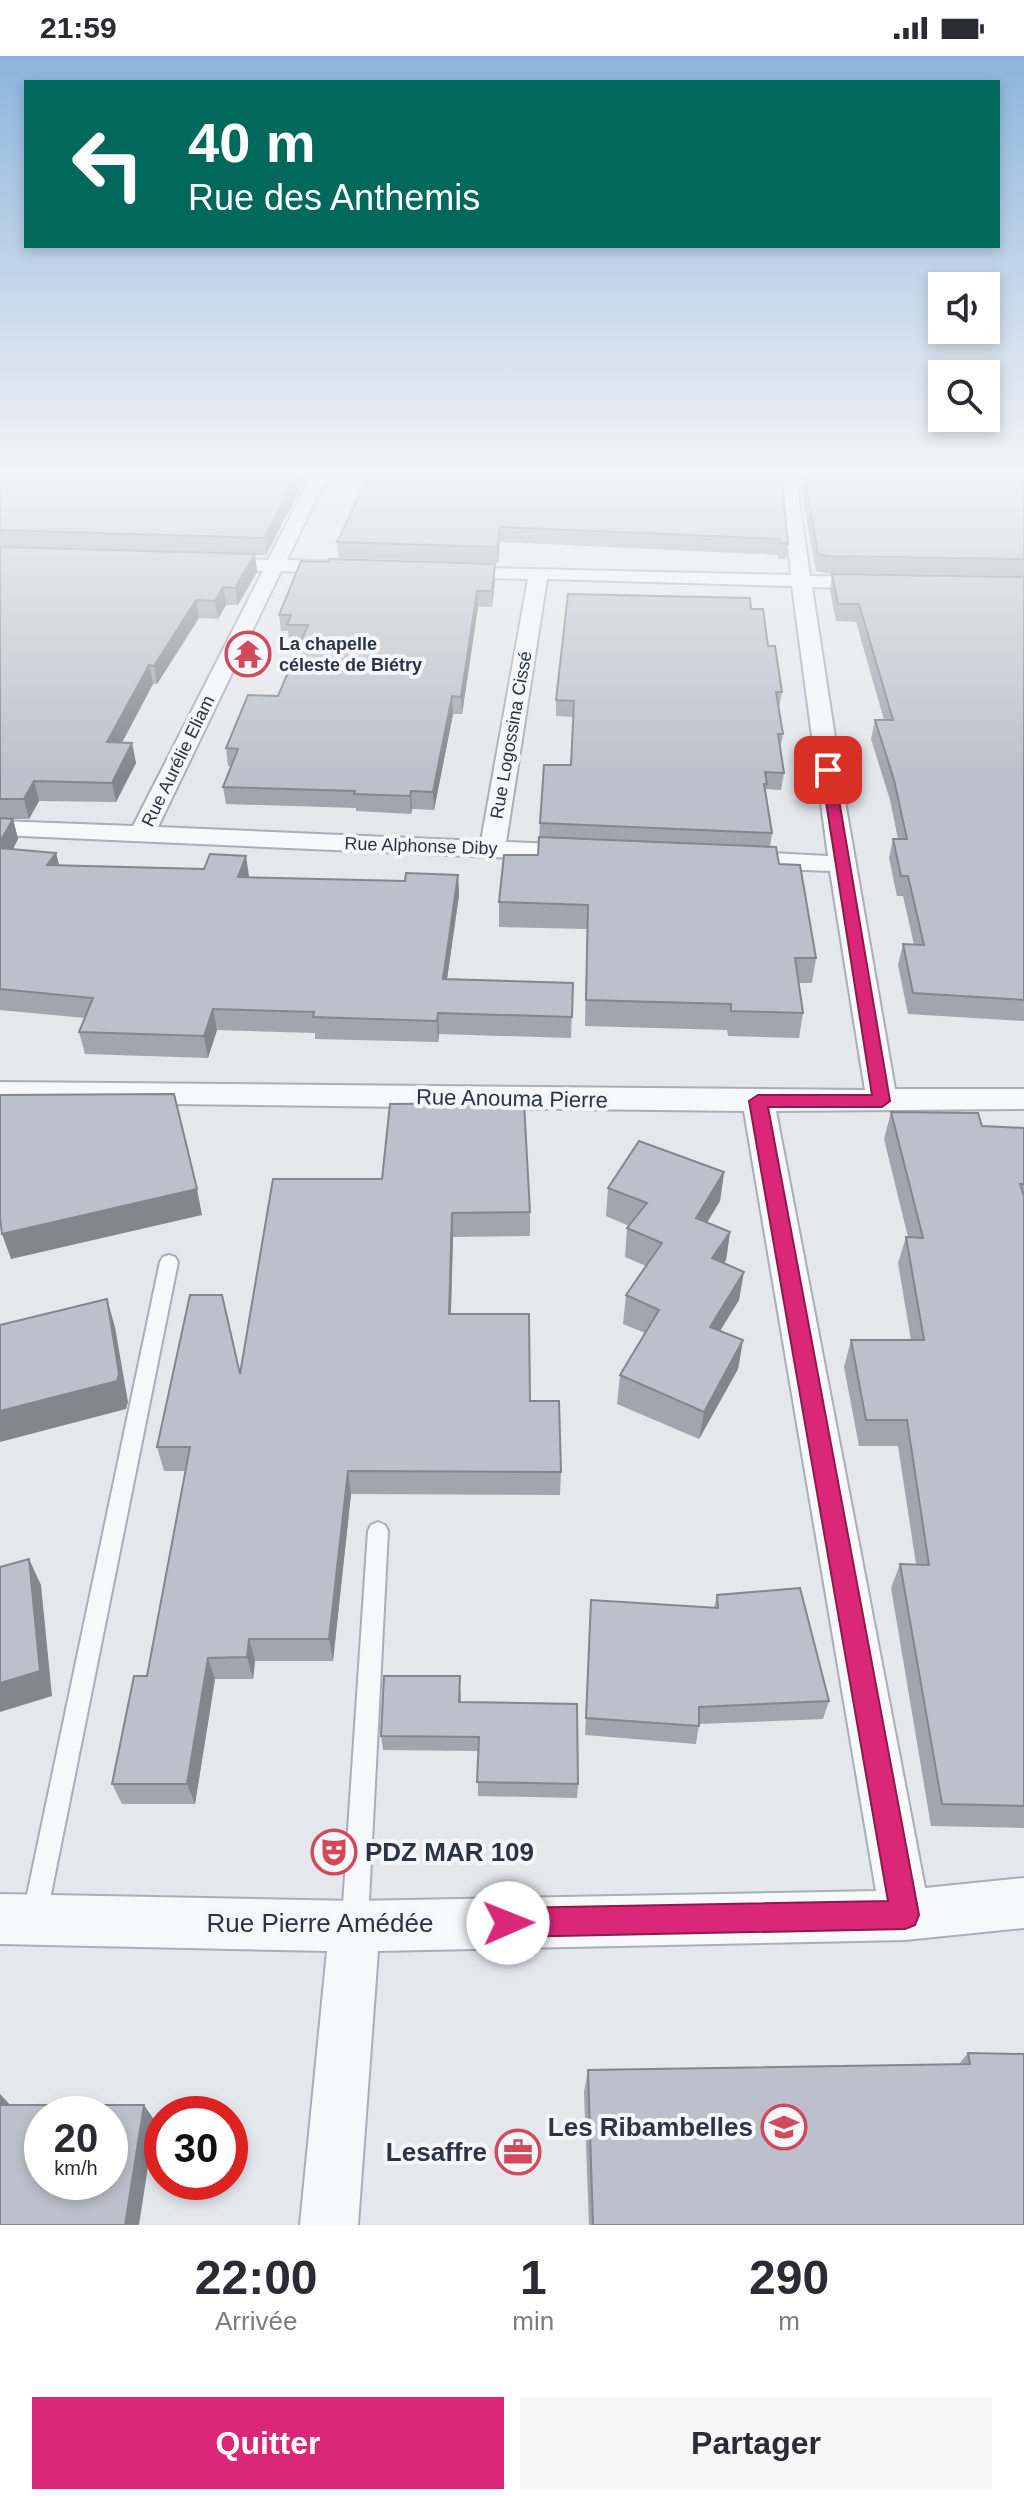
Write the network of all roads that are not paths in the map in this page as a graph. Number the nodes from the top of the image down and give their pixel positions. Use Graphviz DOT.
graph roads {
  1 [pos="271,573"];
  2 [pos="510,573"];
  3 [pos="799,573"];
  4 [pos="538,574"];
  5 [pos="800,582"];
  6 [pos="896,583"];
  7 [pos="0,828"];
  8 [pos="142,834"];
  9 [pos="492,849"];
  10 [pos="602,854"];
  11 [pos="712,858"];
  12 [pos="841,864"];
  13 [pos="0,1092"];
  14 [pos="1024,1099"];
  15 [pos="758,1101"];
  16 [pos="882,1101"];
  17 [pos="169,1262"];
  18 [pos="378,1531"];
  19 [pos="1024,1903"];
  20 [pos="905,1915"];
  21 [pos="17,1920"];
  22 [pos="355,1926"];
  23 [pos="329,2225"];
  1 -- 8 [label="street, Rue Aurélie Eliam"];
  2 -- 4 [label="street"];
  3 -- 5 [label="street"];
  4 -- 5 [label="street"];
  4 -- 9 [label="street, Rue Logossina Cissé"];
  5 -- 6 [label="street"];
  5 -- 12 [label="street"];
  7 -- 8 [label="street, Rue Alphonse Diby"];
  8 -- 9 [label="street, Rue Alphonse Diby"];
  9 -- 10 [label="street, Rue Alphonse Diby"];
  11 -- 12 [label="street"];
  12 -- 16 [label="street"];
  13 -- 15 [label="street, Rue Anouma Pierre"];
  14 -- 16 [label="street, Rue Anouma Pierre"];
  15 -- 16 [label="street, Rue Anouma Pierre"];
  15 -- 20 [label="street"];
  17 -- 21 [label="lane"];
  18 -- 22 [label="lane"];
  19 -- 20 [label="street, Rue Pierre Amédée"];
  20 -- 22 [label="street, Rue Pierre Amédée"];
  21 -- 22 [label="street, Rue Pierre Amédée"];
  22 -- 23 [label="street"];
}
